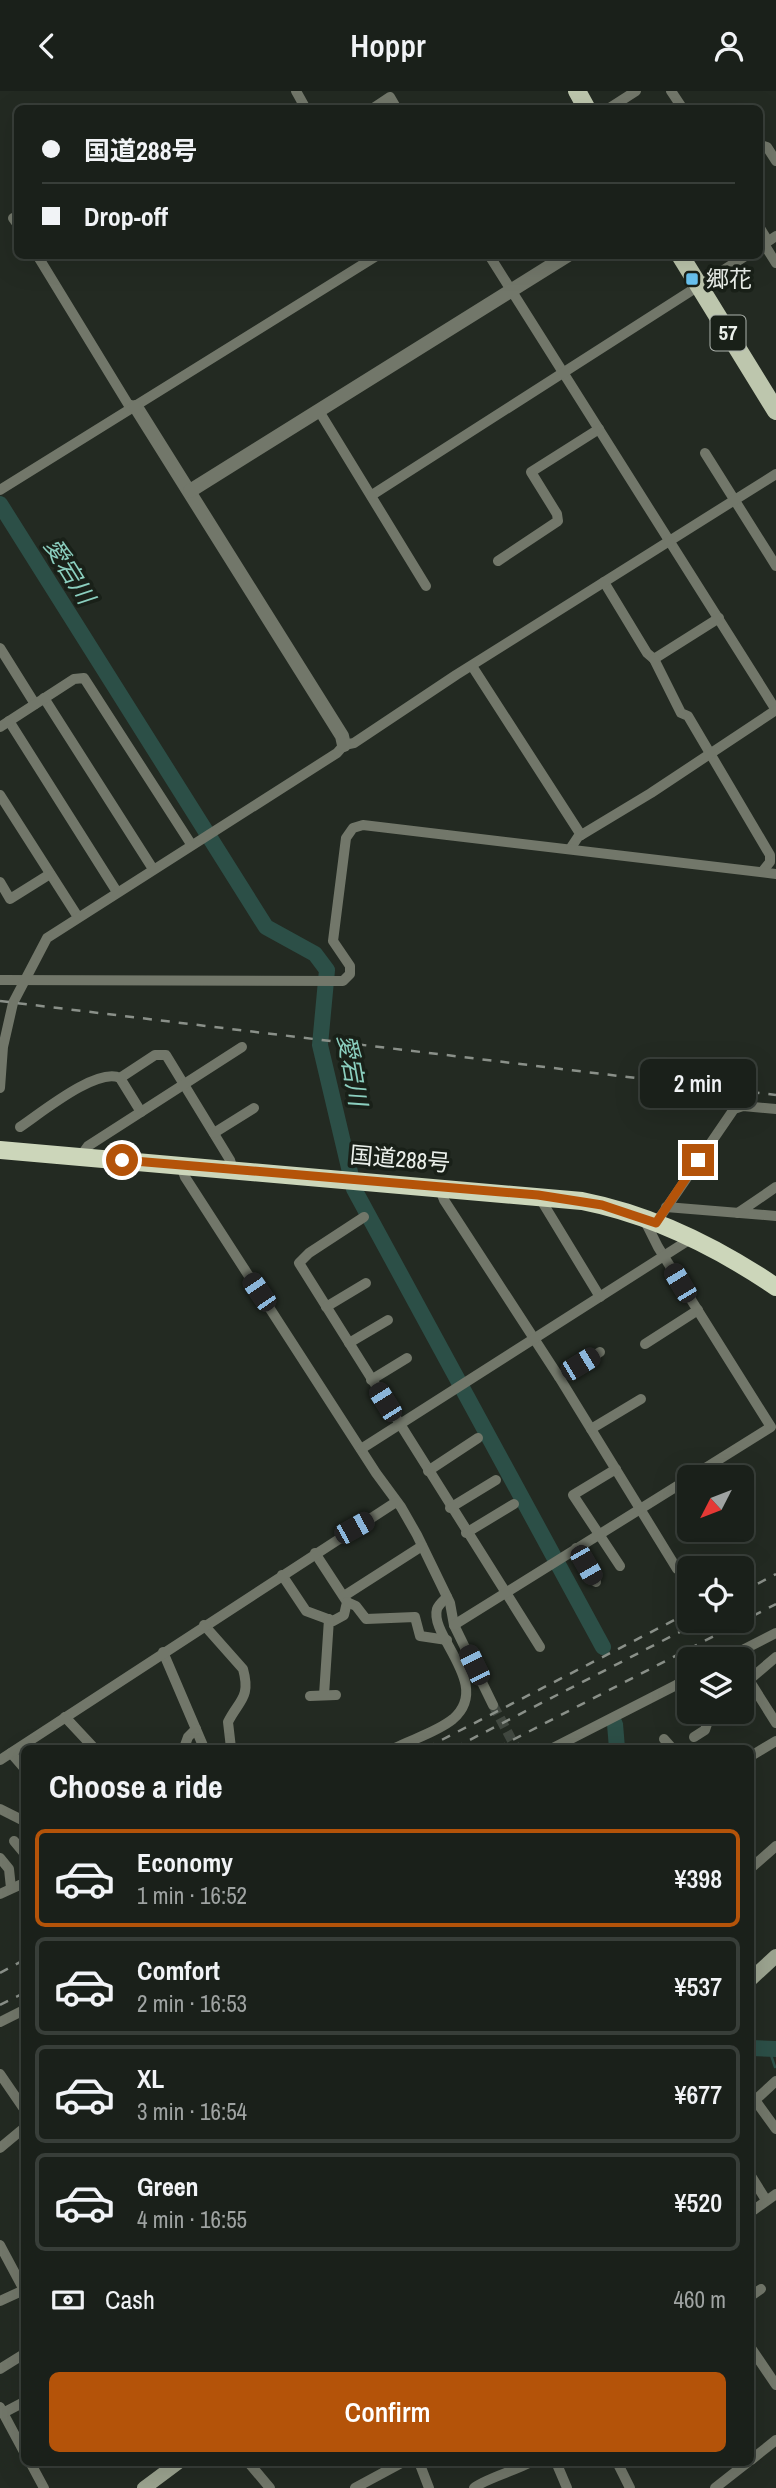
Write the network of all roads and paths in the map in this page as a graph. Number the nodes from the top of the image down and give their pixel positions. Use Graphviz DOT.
graph roads {
  1 [pos="636,91"];
  2 [pos="394,94"];
  3 [pos="378,105"];
  4 [pos="614,105"];
  5 [pos="763,146"];
  6 [pos="776,161"];
  7 [pos="767,242"];
  8 [pos="39,259"];
  9 [pos="372,259"];
  10 [pos="492,259"];
  11 [pos="562,259"];
  12 [pos="682,259"];
  13 [pos="741,259"];
  14 [pos="776,263"];
  15 [pos="700,287"];
  16 [pos="512,290"];
  17 [pos="564,374"];
  18 [pos="136,407"];
  19 [pos="319,411"];
  20 [pos="776,411"];
  21 [pos="599,429"];
  22 [pos="705,453"];
  23 [pos="776,474"];
  24 [pos="0,490"];
  25 [pos="190,491"];
  26 [pos="372,495"];
  27 [pos="736,499"];
  28 [pos="670,540"];
  29 [pos="498,561"];
  30 [pos="776,566"];
  31 [pos="604,582"];
  32 [pos="426,586"];
  33 [pos="719,618"];
  34 [pos="0,648"];
  35 [pos="654,659"];
  36 [pos="472,666"];
  37 [pos="40,701"];
  38 [pos="5,724"];
  39 [pos="344,745"];
  40 [pos="709,754"];
  41 [pos="0,795"];
  42 [pos="581,835"];
  43 [pos="191,844"];
  44 [pos="570,849"];
  45 [pos="153,869"];
  46 [pos="762,872"];
  47 [pos="50,874"];
  48 [pos="776,874"];
  49 [pos="0,882"];
  50 [pos="117,892"];
  51 [pos="78,917"];
  52 [pos="0,980"];
  53 [pos="24,980"];
  54 [pos="242,1047"];
  55 [pos="120,1078"];
  56 [pos="184,1084"];
  57 [pos="0,1088"];
  58 [pos="254,1108"];
  59 [pos="776,1109"];
  60 [pos="141,1112"];
  61 [pos="20,1127"];
  62 [pos="214,1133"];
  63 [pos="0,1150"];
  64 [pos="80,1157"];
  65 [pos="181,1165"];
  66 [pos="233,1170"];
  67 [pos="439,1187"];
  68 [pos="776,1187"];
  69 [pos="538,1195"];
  70 [pos="666,1207"];
  71 [pos="738,1213"];
  72 [pos="776,1216"];
  73 [pos="364,1217"];
  74 [pos="649,1220"];
  75 [pos="692,1238"];
  76 [pos="664,1257"];
  77 [pos="366,1283"];
  78 [pos="776,1287"];
  79 [pos="600,1297"];
  80 [pos="326,1307"];
  81 [pos="698,1310"];
  82 [pos="388,1320"];
  83 [pos="533,1338"];
  84 [pos="349,1343"];
  85 [pos="645,1345"];
  86 [pos="600,1352"];
  87 [pos="407,1358"];
  88 [pos="559,1377"];
  89 [pos="371,1380"];
  90 [pos="641,1399"];
  91 [pos="399,1424"];
  92 [pos="774,1428"];
  93 [pos="591,1429"];
  94 [pos="478,1438"];
  95 [pos="361,1449"];
  96 [pos="711,1465"];
  97 [pos="616,1469"];
  98 [pos="428,1472"];
  99 [pos="496,1481"];
  100 [pos="677,1485"];
  101 [pos="396,1502"];
  102 [pos="514,1504"];
  103 [pos="450,1508"];
  104 [pos="641,1509"];
  105 [pos="466,1533"];
  106 [pos="599,1534"];
  107 [pos="422,1546"];
  108 [pos="576,1548"];
  109 [pos="315,1553"];
  110 [pos="620,1566"];
  111 [pos="677,1569"];
  112 [pos="282,1575"];
  113 [pos="596,1582"];
  114 [pos="505,1592"];
  115 [pos="447,1597"];
  116 [pos="346,1599"];
  117 [pos="329,1619"];
  118 [pos="204,1625"];
  119 [pos="454,1625"];
  120 [pos="776,1633"];
  121 [pos="447,1640"];
  122 [pos="540,1647"];
  123 [pos="751,1647"];
  124 [pos="163,1652"];
  125 [pos="776,1657"];
  126 [pos="754,1676"];
  127 [pos="677,1684"];
  128 [pos="754,1688"];
  129 [pos="310,1696"];
  130 [pos="493,1705"];
  131 [pos="65,1717"];
  132 [pos="776,1723"];
  133 [pos="707,1724"];
  134 [pos="196,1729"];
  135 [pos="694,1737"];
  136 [pos="32,1739"];
  137 [pos="776,1741"];
  138 [pos="23,1745"];
  139 [pos="37,1745"];
  140 [pos="91,1745"];
  141 [pos="185,1745"];
  142 [pos="203,1745"];
  143 [pos="231,1745"];
  144 [pos="401,1745"];
  145 [pos="559,1745"];
  146 [pos="21,1746"];
  147 [pos="11,1753"];
  148 [pos="754,1754"];
  149 [pos="0,1760"];
  150 [pos="21,1765"];
  151 [pos="0,1809"];
  152 [pos="21,1820"];
  153 [pos="14,1840"];
  154 [pos="776,1846"];
  155 [pos="21,1849"];
  156 [pos="0,1858"];
  157 [pos="754,1862"];
  158 [pos="21,1884"];
  159 [pos="12,1888"];
  160 [pos="0,1894"];
  161 [pos="776,1956"];
  162 [pos="754,1976"];
  163 [pos="21,2012"];
  164 [pos="0,2022"];
  165 [pos="0,2074"];
  166 [pos="776,2081"];
  167 [pos="754,2101"];
  168 [pos="754,2103"];
  169 [pos="21,2105"];
  170 [pos="776,2129"];
  171 [pos="21,2130"];
  172 [pos="2,2141"];
  173 [pos="754,2179"];
  174 [pos="771,2197"];
  175 [pos="754,2209"];
  176 [pos="0,2245"];
  177 [pos="21,2284"];
  178 [pos="761,2289"];
  179 [pos="21,2291"];
  180 [pos="754,2294"];
  181 [pos="0,2301"];
  182 [pos="754,2352"];
  183 [pos="21,2356"];
  184 [pos="0,2368"];
  185 [pos="776,2385"];
  186 [pos="21,2403"];
  187 [pos="2,2410"];
  188 [pos="776,2440"];
  189 [pos="21,2446"];
  190 [pos="754,2457"];
  191 [pos="32,2466"];
  192 [pos="174,2466"];
  193 [pos="251,2466"];
  194 [pos="396,2466"];
  195 [pos="421,2466"];
  196 [pos="523,2466"];
  197 [pos="558,2466"];
  198 [pos="619,2466"];
  199 [pos="743,2466"];
  200 [pos="44,2488"];
  201 [pos="144,2488"];
  202 [pos="270,2488"];
  203 [pos="355,2488"];
  204 [pos="429,2488"];
  205 [pos="474,2488"];
  206 [pos="567,2488"];
  207 [pos="631,2488"];
  208 [pos="715,2488"];
  1 -- 4 [label="street"];
  2 -- 3 [label="street"];
  5 -- 6 [label="street"];
  7 -- 14 [label="street"];
  8 -- 18 [label="street"];
  9 -- 18 [label="street"];
  10 -- 16 [label="street"];
  11 -- 16 [label="street"];
  12 -- 15 [label="main road, 57"];
  13 -- 15 [label="street"];
  15 -- 17 [label="street"];
  15 -- 20 [label="main road, 57"];
  16 -- 17 [label="street"];
  16 -- 19 [label="street"];
  17 -- 21 [label="street"];
  17 -- 26 [label="street"];
  18 -- 24 [label="street"];
  18 -- 25 [label="street"];
  19 -- 25 [label="street"];
  19 -- 26 [label="street"];
  21 -- 28 [label="street"];
  21 -- 29 [label="street"];
  22 -- 27 [label="street"];
  23 -- 27 [label="street"];
  25 -- 39 [label="street"];
  26 -- 32 [label="street"];
  27 -- 28 [label="street"];
  27 -- 30 [label="street"];
  28 -- 31 [label="street"];
  28 -- 33 [label="street"];
  31 -- 35 [label="street"];
  31 -- 36 [label="street"];
  33 -- 35 [label="street"];
  33 -- 40 [label="street"];
  34 -- 37 [label="street"];
  35 -- 40 [label="street"];
  36 -- 39 [label="street"];
  36 -- 42 [label="street"];
  37 -- 38 [label="street"];
  37 -- 43 [label="street"];
  37 -- 45 [label="street"];
  38 -- 50 [label="street"];
  39 -- 43 [label="street"];
  40 -- 42 [label="street"];
  40 -- 46 [label="street"];
  41 -- 47 [label="street"];
  42 -- 44 [label="street"];
  43 -- 45 [label="street"];
  44 -- 46 [label="street"];
  44 -- 53 [label="street"];
  45 -- 50 [label="street"];
  46 -- 48 [label="street"];
  47 -- 49 [label="street"];
  47 -- 51 [label="street"];
  50 -- 51 [label="street"];
  51 -- 53 [label="street"];
  52 -- 53 [label="street"];
  53 -- 57 [label="street"];
  54 -- 56 [label="street"];
  55 -- 56 [label="street"];
  55 -- 60 [label="street"];
  55 -- 61 [label="street"];
  56 -- 60 [label="street"];
  56 -- 62 [label="street"];
  58 -- 62 [label="street"];
  59 -- 70 [label="street"];
  60 -- 64 [label="street"];
  62 -- 66 [label="street"];
  63 -- 64 [label="highway, 国道288号"];
  64 -- 65 [label="highway, 国道288号"];
  65 -- 66 [label="highway, 国道288号"];
  65 -- 95 [label="street"];
  66 -- 67 [label="highway, 国道288号"];
  67 -- 69 [label="highway, 国道288号"];
  67 -- 83 [label="street"];
  68 -- 71 [label="street"];
  69 -- 74 [label="highway, 国道288号"];
  69 -- 79 [label="street"];
  70 -- 71 [label="street"];
  70 -- 74 [label="street"];
  71 -- 72 [label="street"];
  73 -- 80 [label="street"];
  74 -- 75 [label="highway, 国道288号"];
  74 -- 76 [label="street"];
  75 -- 76 [label="street"];
  75 -- 78 [label="highway, 国道288号"];
  76 -- 79 [label="street"];
  76 -- 81 [label="street"];
  77 -- 80 [label="street"];
  79 -- 83 [label="street"];
  80 -- 84 [label="street"];
  81 -- 85 [label="street"];
  81 -- 92 [label="street"];
  82 -- 84 [label="street"];
  83 -- 88 [label="street"];
  83 -- 91 [label="street"];
  84 -- 89 [label="street"];
  86 -- 88 [label="street"];
  87 -- 89 [label="street"];
  88 -- 93 [label="street"];
  89 -- 91 [label="street"];
  90 -- 93 [label="street"];
  91 -- 95 [label="street"];
  91 -- 98 [label="street"];
  92 -- 96 [label="street"];
  93 -- 97 [label="street"];
  94 -- 98 [label="street"];
  95 -- 101 [label="street"];
  97 -- 104 [label="street"];
  97 -- 106 [label="street"];
  98 -- 103 [label="street"];
  99 -- 103 [label="street"];
  100 -- 104 [label="street"];
  101 -- 107 [label="street"];
  101 -- 109 [label="street"];
  102 -- 105 [label="street"];
  103 -- 105 [label="street"];
  104 -- 106 [label="street"];
  104 -- 111 [label="street"];
  105 -- 114 [label="street"];
  106 -- 108 [label="street"];
  106 -- 110 [label="street"];
  107 -- 115 [label="street"];
  107 -- 116 [label="street"];
  108 -- 113 [label="street"];
  108 -- 114 [label="street"];
  109 -- 112 [label="street"];
  109 -- 116 [label="street"];
  112 -- 117 [label="street"];
  112 -- 118 [label="street"];
  114 -- 119 [label="street"];
  114 -- 122 [label="street"];
  115 -- 119 [label="street"];
  115 -- 121 [label="street"];
  116 -- 117 [label="street"];
  116 -- 121 [label="street"];
  117 -- 129 [label="street"];
  118 -- 124 [label="street"];
  118 -- 143 [label="street"];
  119 -- 130 [label="street"];
  120 -- 123 [label="street"];
  121 -- 144 [label="street"];
  124 -- 131 [label="street"];
  124 -- 134 [label="street"];
  125 -- 126 [label="street"];
  127 -- 145 [label="street"];
  128 -- 132 [label="street"];
  131 -- 136 [label="street"];
  131 -- 140 [label="street"];
  133 -- 135 [label="street"];
  134 -- 141 [label="street"];
  134 -- 142 [label="street"];
  136 -- 138 [label="street"];
  136 -- 139 [label="street"];
  137 -- 148 [label="street"];
  146 -- 147 [label="street"];
  147 -- 149 [label="street"];
  147 -- 150 [label="street"];
  151 -- 152 [label="street"];
  153 -- 155 [label="street"];
  154 -- 157 [label="street"];
  156 -- 159 [label="street"];
  158 -- 159 [label="street"];
  159 -- 160 [label="street"];
  161 -- 162 [label="main road"];
  163 -- 164 [label="street"];
  165 -- 169 [label="street"];
  166 -- 167 [label="street"];
  168 -- 170 [label="street"];
  171 -- 172 [label="street"];
  173 -- 174 [label="street"];
  174 -- 175 [label="street"];
  176 -- 177 [label="street"];
  178 -- 180 [label="street"];
  179 -- 181 [label="street"];
  182 -- 185 [label="street"];
  183 -- 184 [label="street"];
  186 -- 187 [label="street"];
  187 -- 189 [label="street"];
  188 -- 190 [label="street"];
  191 -- 200 [label="street"];
  192 -- 201 [label="main road"];
  193 -- 202 [label="street"];
  194 -- 203 [label="street"];
  195 -- 204 [label="street"];
  196 -- 205 [label="street"];
  197 -- 206 [label="street"];
  198 -- 207 [label="street"];
  199 -- 208 [label="street"];
}
